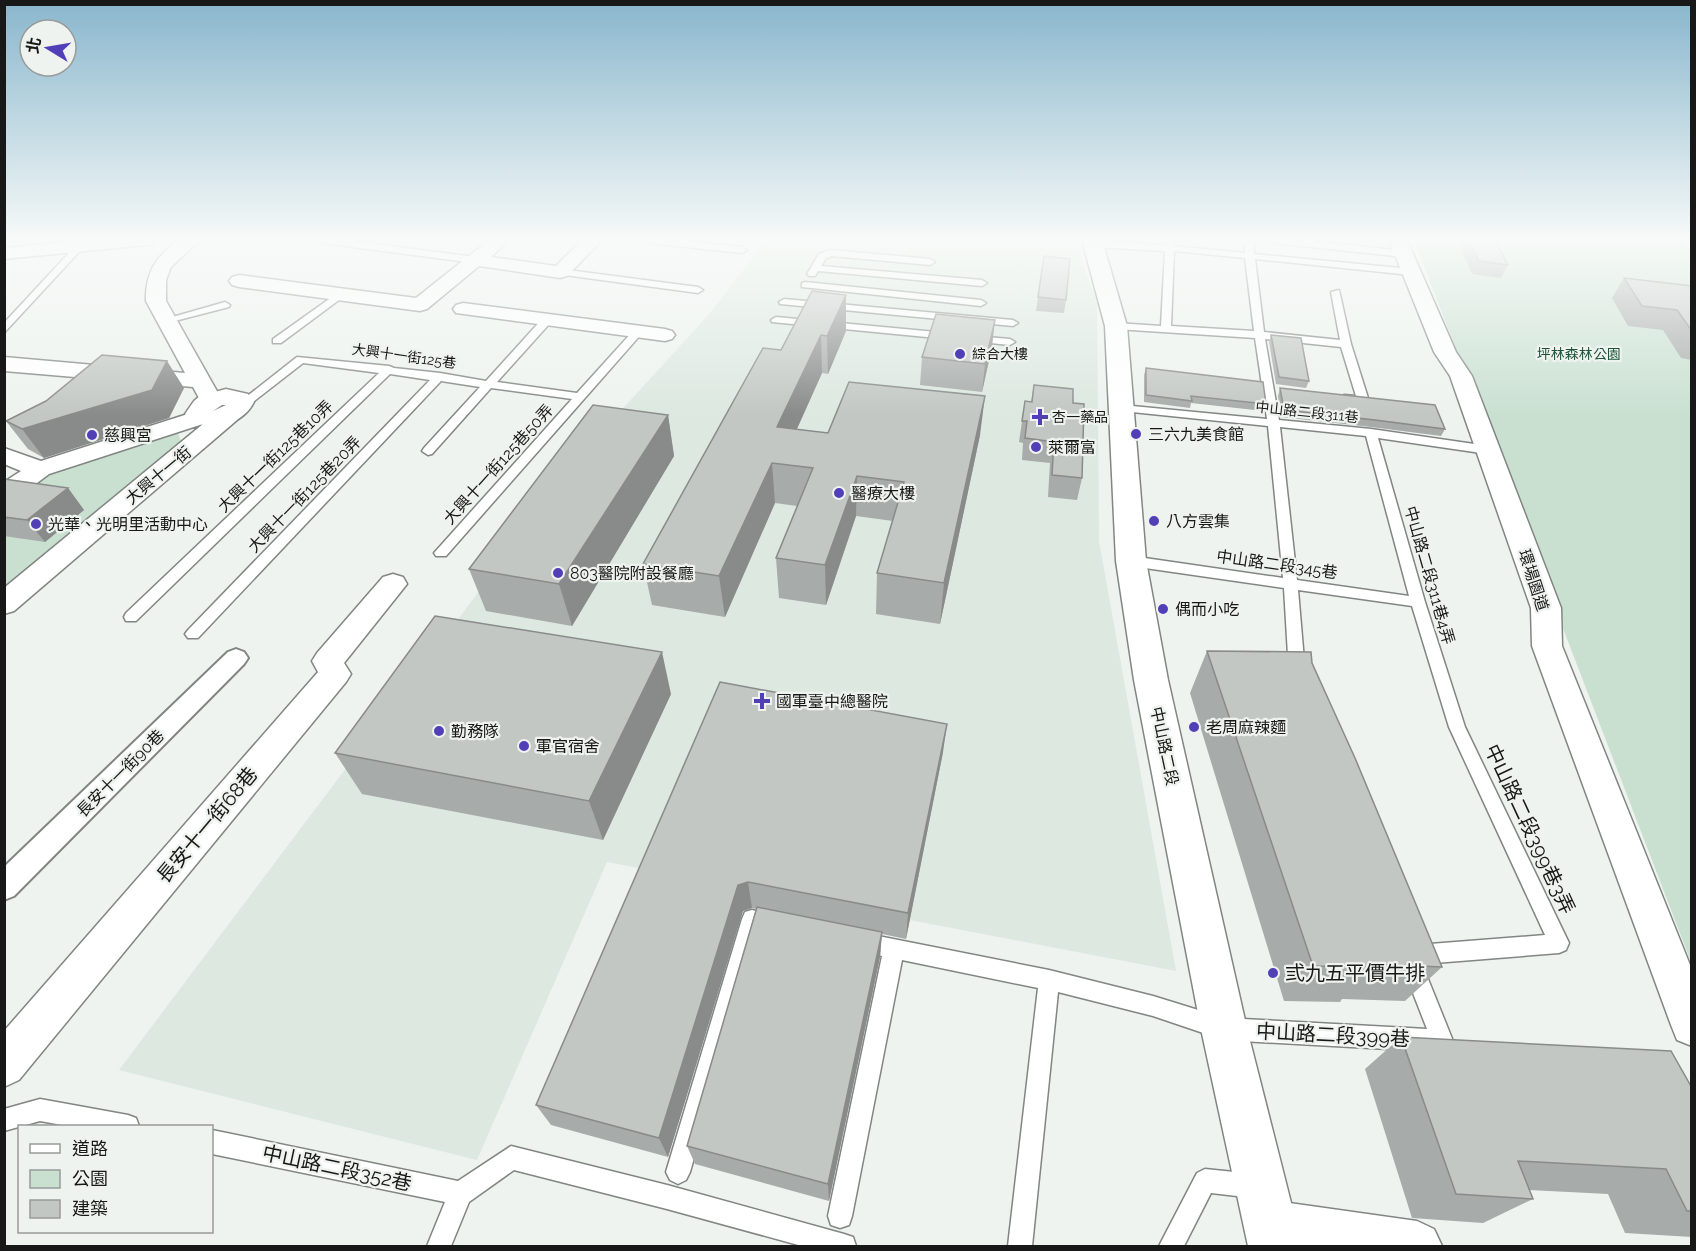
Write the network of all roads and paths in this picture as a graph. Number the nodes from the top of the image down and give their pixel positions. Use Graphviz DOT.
graph roads {
  1 [pos="33,298"];
  2 [pos="156,298"];
  3 [pos="336,298"];
  4 [pos="376,298"];
  5 [pos="427,298"];
  6 [pos="799,298"];
  7 [pos="936,298"];
  8 [pos="1108,298"];
  9 [pos="1167,298"];
  10 [pos="1255,298"];
  11 [pos="1337,298"];
  12 [pos="1422,298"];
  13 [pos="784,302"];
  14 [pos="796,303"];
  15 [pos="981,303"];
  16 [pos="225,305"];
  17 [pos="463,309"];
  18 [pos="168,320"];
  19 [pos="548,320"];
  20 [pos="776,320"];
  21 [pos="1013,323"];
  22 [pos="1116,326"];
  23 [pos="1166,328"];
  24 [pos="4,330"];
  25 [pos="638,332"];
  26 [pos="665,334"];
  27 [pos="1260,335"];
  28 [pos="277,341"];
  29 [pos="1010,342"];
  30 [pos="1346,344"];
  31 [pos="6,365"];
  32 [pos="389,369"];
  33 [pos="440,376"];
  34 [pos="490,384"];
  35 [pos="580,396"];
  36 [pos="1335,397"];
  37 [pos="216,404"];
  38 [pos="1122,408"];
  39 [pos="1274,423"];
  40 [pos="1371,433"];
  41 [pos="1488,450"];
  42 [pos="428,451"];
  43 [pos="4,454"];
  44 [pos="40,469"];
  45 [pos="4,495"];
  46 [pos="441,553"];
  47 [pos="1131,561"];
  48 [pos="393,584"];
  49 [pos="1292,585"];
  50 [pos="1418,602"];
  51 [pos="4,604"];
  52 [pos="130,617"];
  53 [pos="193,634"];
  54 [pos="236,658"];
  55 [pos="1299,692"];
  56 [pos="1457,727"];
  57 [pos="4,887"];
  58 [pos="795,929"];
  59 [pos="839,938"];
  60 [pos="894,950"];
  61 [pos="1049,980"];
  62 [pos="1692,1025"];
  63 [pos="1224,1029"];
  64 [pos="1442,1041"];
  65 [pos="4,1065"];
  66 [pos="4,1120"];
  67 [pos="122,1125"];
  68 [pos="213,1142"];
  69 [pos="678,1172"];
  70 [pos="461,1194"];
  71 [pos="840,1216"];
  72 [pos="1268,1219"];
  73 [pos="439,1246"];
  74 [pos="844,1246"];
  75 [pos="1020,1246"];
  76 [pos="1171,1246"];
  77 [pos="1417,1246"];
  1 -- 24 [label="lane"];
  2 -- 18 [label="street"];
  3 -- 28 [label="lane"];
  4 -- 5 [label="street"];
  6 -- 14 [label="lane"];
  7 -- 15 [label="lane"];
  8 -- 22 [label="street, 中山路二段"];
  9 -- 23 [label="lane"];
  10 -- 27 [label="lane"];
  11 -- 30 [label="lane"];
  12 -- 41 [label="street, 環場園道"];
  13 -- 14 [label="lane"];
  14 -- 21 [label="lane"];
  16 -- 18 [label="lane"];
  17 -- 19 [label="street"];
  18 -- 37 [label="street"];
  19 -- 25 [label="street"];
  19 -- 34 [label="lane"];
  20 -- 29 [label="lane"];
  22 -- 23 [label="lane"];
  22 -- 38 [label="street, 中山路二段"];
  23 -- 27 [label="lane"];
  25 -- 26 [label="street"];
  25 -- 35 [label="lane, 大興十一街125巷50弄"];
  27 -- 30 [label="lane"];
  27 -- 39 [label="lane"];
  30 -- 36 [label="lane"];
  31 -- 37 [label="street"];
  32 -- 33 [label="lane, 大興十一街125巷"];
  32 -- 37 [label="lane, 大興十一街125巷"];
  32 -- 52 [label="lane, 大興十一街125巷10弄"];
  33 -- 34 [label="lane, 大興十一街125巷"];
  33 -- 53 [label="lane, 大興十一街125巷20弄"];
  34 -- 35 [label="lane, 大興十一街125巷"];
  34 -- 42 [label="lane"];
  35 -- 46 [label="lane, 大興十一街125巷50弄"];
  37 -- 44 [label="street, 大興十一街"];
  37 -- 51 [label="street, 大興十一街"];
  38 -- 39 [label="lane, 中山路二段311巷"];
  38 -- 47 [label="street, 中山路二段"];
  39 -- 40 [label="lane, 中山路二段311巷"];
  39 -- 49 [label="lane"];
  40 -- 41 [label="lane, 中山路二段311巷"];
  40 -- 50 [label="lane, 中山路二段311巷4弄"];
  41 -- 62 [label="street, 環場園道"];
  43 -- 44 [label="street"];
  44 -- 45 [label="street, 大興十一街"];
  47 -- 49 [label="lane, 中山路二段345巷"];
  47 -- 63 [label="street, 中山路二段"];
  48 -- 65 [label="street, 長安十一街68巷"];
  49 -- 50 [label="lane, 中山路二段345巷"];
  49 -- 55 [label="lane"];
  50 -- 56 [label="lane, 中山路二段311巷4弄"];
  54 -- 57 [label="street, 長安十一街90巷"];
  56 -- 64 [label="lane, 中山路二段399巷3弄"];
  58 -- 69 [label="lane"];
  59 -- 60 [label="lane, 中山路二段399巷"];
  60 -- 61 [label="lane, 中山路二段399巷"];
  60 -- 71 [label="lane"];
  61 -- 63 [label="lane, 中山路二段399巷"];
  61 -- 75 [label="lane"];
  63 -- 64 [label="lane, 中山路二段399巷"];
  63 -- 72 [label="street, 中山路二段"];
  66 -- 67 [label="lane"];
  68 -- 70 [label="lane, 中山路二段352巷"];
  70 -- 73 [label="lane"];
  70 -- 74 [label="lane"];
  72 -- 76 [label="lane"];
  72 -- 77 [label="street"];
}
